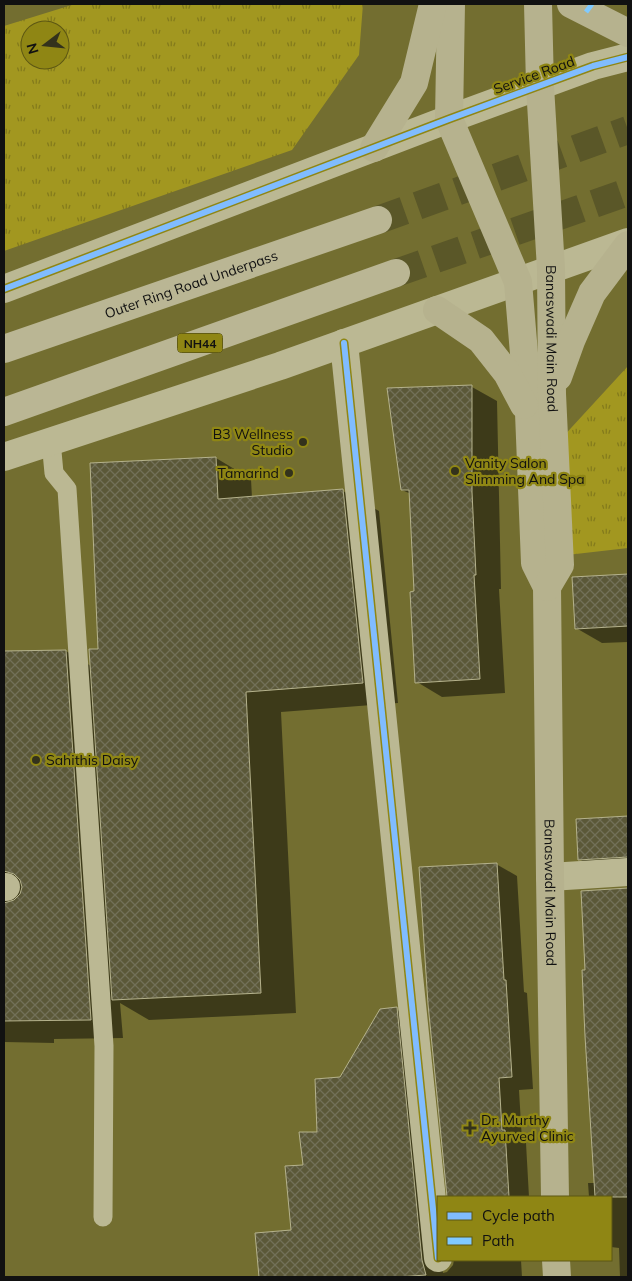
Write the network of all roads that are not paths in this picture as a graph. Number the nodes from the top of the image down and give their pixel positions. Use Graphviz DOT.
graph roads {
  1 [pos="433,4"];
  2 [pos="451,4"];
  3 [pos="538,4"];
  4 [pos="571,4"];
  5 [pos="628,33"];
  6 [pos="628,57"];
  7 [pos="540,86"];
  8 [pos="449,119"];
  9 [pos="374,148"];
  10 [pos="378,220"];
  11 [pos="628,244"];
  12 [pos="551,269"];
  13 [pos="396,273"];
  14 [pos="518,282"];
  15 [pos="4,289"];
  16 [pos="437,310"];
  17 [pos="344,343"];
  18 [pos="4,349"];
  19 [pos="552,394"];
  20 [pos="4,412"];
  21 [pos="529,413"];
  22 [pos="51,441"];
  23 [pos="4,457"];
  24 [pos="547,587"];
  25 [pos="628,872"];
  26 [pos="550,877"];
  27 [pos="555,1196"];
  28 [pos="103,1217"];
  29 [pos="437,1249"];
  30 [pos="438,1261"];
  31 [pos="556,1261"];
  32 [pos="440,1277"];
  33 [pos="557,1277"];
  1 -- 9 [label="main road"];
  2 -- 8 [label="main road"];
  3 -- 7 [label="main road, Banaswadi Main Road"];
  4 -- 5 [label="main road"];
  6 -- 7 [label="street, Service Road"];
  7 -- 8 [label="street, Service Road"];
  7 -- 12 [label="main road, Banaswadi Main Road"];
  8 -- 9 [label="street, Service Road"];
  8 -- 14 [label="main road, Banaswadi Main Road"];
  9 -- 15 [label="street, Service Road"];
  10 -- 18 [label="highway, Outer Ring Road Underpass"];
  11 -- 12 [label="street"];
  11 -- 19 [label="main road"];
  12 -- 14 [label="street"];
  12 -- 19 [label="main road, Banaswadi Main Road"];
  13 -- 20 [label="highway, NH44"];
  14 -- 16 [label="street"];
  14 -- 21 [label="main road, Banaswadi Main Road"];
  16 -- 17 [label="street"];
  16 -- 21 [label="main road"];
  17 -- 22 [label="street"];
  17 -- 29 [label="street"];
  19 -- 24 [label="main road, Banaswadi Main Road"];
  21 -- 24 [label="main road, Banaswadi Main Road"];
  22 -- 23 [label="street"];
  22 -- 28 [label="lane"];
  24 -- 26 [label="main road, Banaswadi Main Road"];
  25 -- 26 [label="street"];
  26 -- 27 [label="main road, Banaswadi Main Road"];
  30 -- 32 [label="street"];
  31 -- 33 [label="main road"];
}
